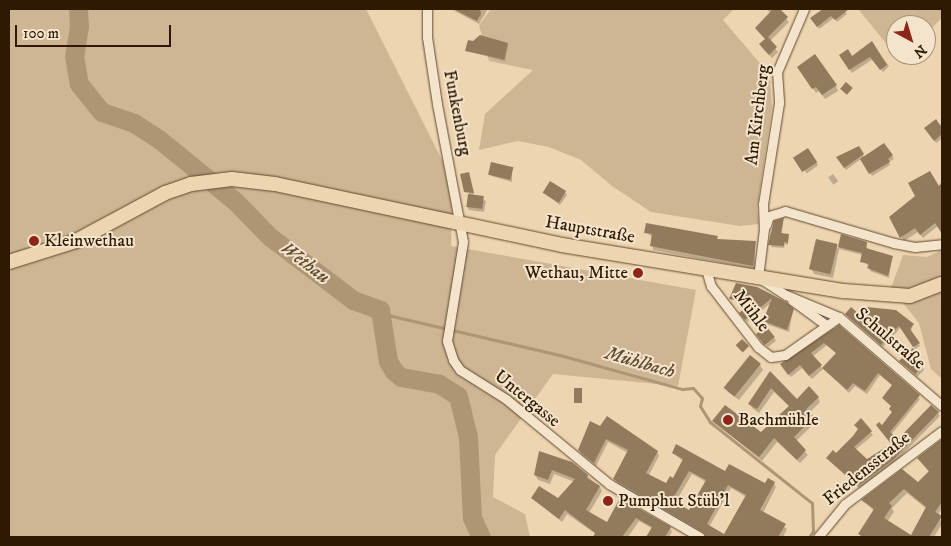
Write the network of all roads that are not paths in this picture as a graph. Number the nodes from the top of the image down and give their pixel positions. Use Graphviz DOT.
graph roads {
  1 [pos="427,9"];
  2 [pos="804,9"];
  3 [pos="462,223"];
  4 [pos="764,229"];
  5 [pos="942,244"];
  6 [pos="9,262"];
  7 [pos="706,269"];
  8 [pos="758,277"];
  9 [pos="942,284"];
  10 [pos="786,295"];
  11 [pos="838,317"];
  12 [pos="826,325"];
  13 [pos="785,355"];
  14 [pos="942,406"];
  15 [pos="942,431"];
  16 [pos="700,537"];
  17 [pos="818,537"];
  1 -- 3 [label="street, Funkenburg"];
  2 -- 4 [label="street, Am Kirchberg"];
  3 -- 6 [label="main road, Hauptstraße"];
  3 -- 7 [label="main road, Hauptstraße"];
  3 -- 16 [label="street, Untergasse"];
  4 -- 5 [label="street"];
  4 -- 8 [label="street, Am Kirchberg"];
  7 -- 8 [label="main road, Hauptstraße"];
  7 -- 13 [label="street, Mühle"];
  8 -- 9 [label="main road, Hauptstraße"];
  8 -- 10 [label="street, Schulstraße"];
  10 -- 11 [label="street, Schulstraße"];
  10 -- 12 [label="street"];
  11 -- 12 [label="street, Schulstraße"];
  11 -- 14 [label="street, Schulstraße"];
  12 -- 13 [label="street, Schulstraße"];
  15 -- 17 [label="street, Friedensstraße"];
}
